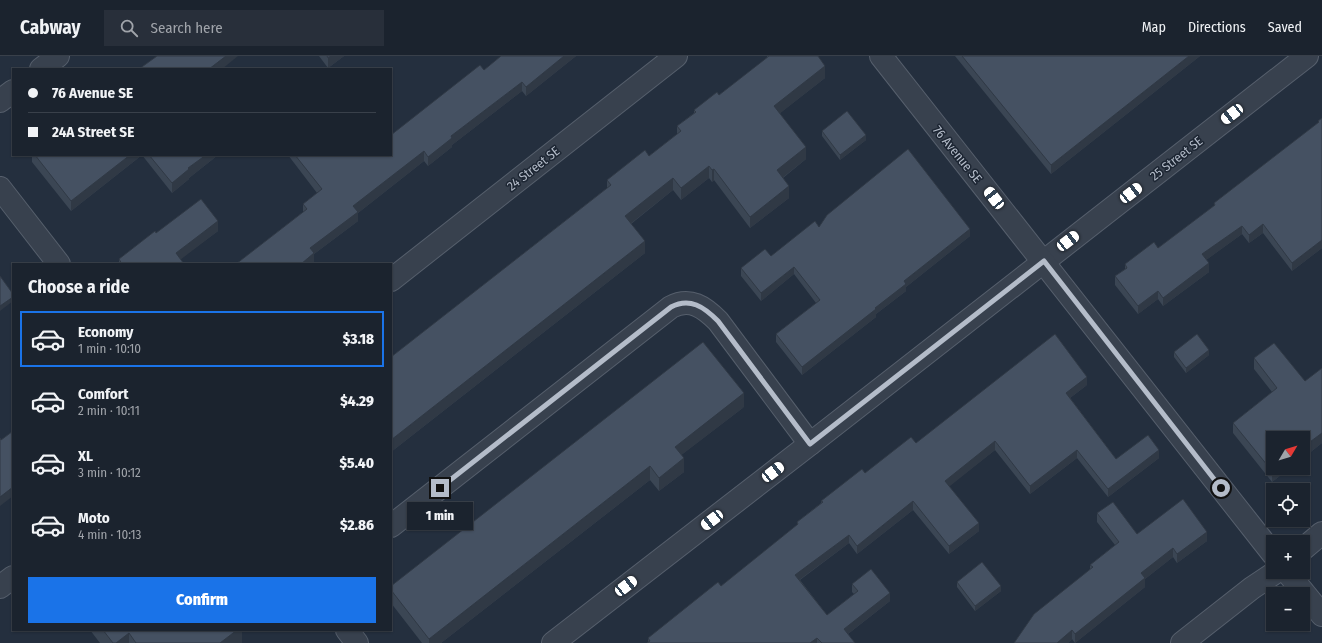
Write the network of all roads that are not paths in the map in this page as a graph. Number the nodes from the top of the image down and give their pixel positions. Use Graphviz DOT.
graph roads {
  1 [pos="58,56"];
  2 [pos="676,56"];
  3 [pos="882,56"];
  4 [pos="1307,56"];
  5 [pos="42,68"];
  6 [pos="12,92"];
  7 [pos="0,101"];
  8 [pos="0,188"];
  9 [pos="1044,261"];
  10 [pos="58,263"];
  11 [pos="392,279"];
  12 [pos="810,444"];
  13 [pos="392,525"];
  14 [pos="1322,533"];
  15 [pos="1310,543"];
  16 [pos="1266,545"];
  17 [pos="12,578"];
  18 [pos="1266,579"];
  19 [pos="1293,579"];
  20 [pos="0,587"];
  21 [pos="1322,615"];
  22 [pos="348,631"];
  23 [pos="357,643"];
  24 [pos="553,643"];
  25 [pos="1182,643"];
  1 -- 5 [label="street"];
  2 -- 11 [label="street, 24 Street SE"];
  3 -- 9 [label="street, 76 Avenue SE"];
  4 -- 9 [label="street, 25 Street SE"];
  6 -- 7 [label="street"];
  8 -- 10 [label="street"];
  9 -- 12 [label="street, 25 Street SE"];
  9 -- 16 [label="street, 76 Avenue SE"];
  12 -- 13 [label="street"];
  12 -- 24 [label="street, 25 Street SE"];
  14 -- 15 [label="street"];
  17 -- 20 [label="street"];
  18 -- 25 [label="street"];
  19 -- 21 [label="street"];
  22 -- 23 [label="street"];
}
